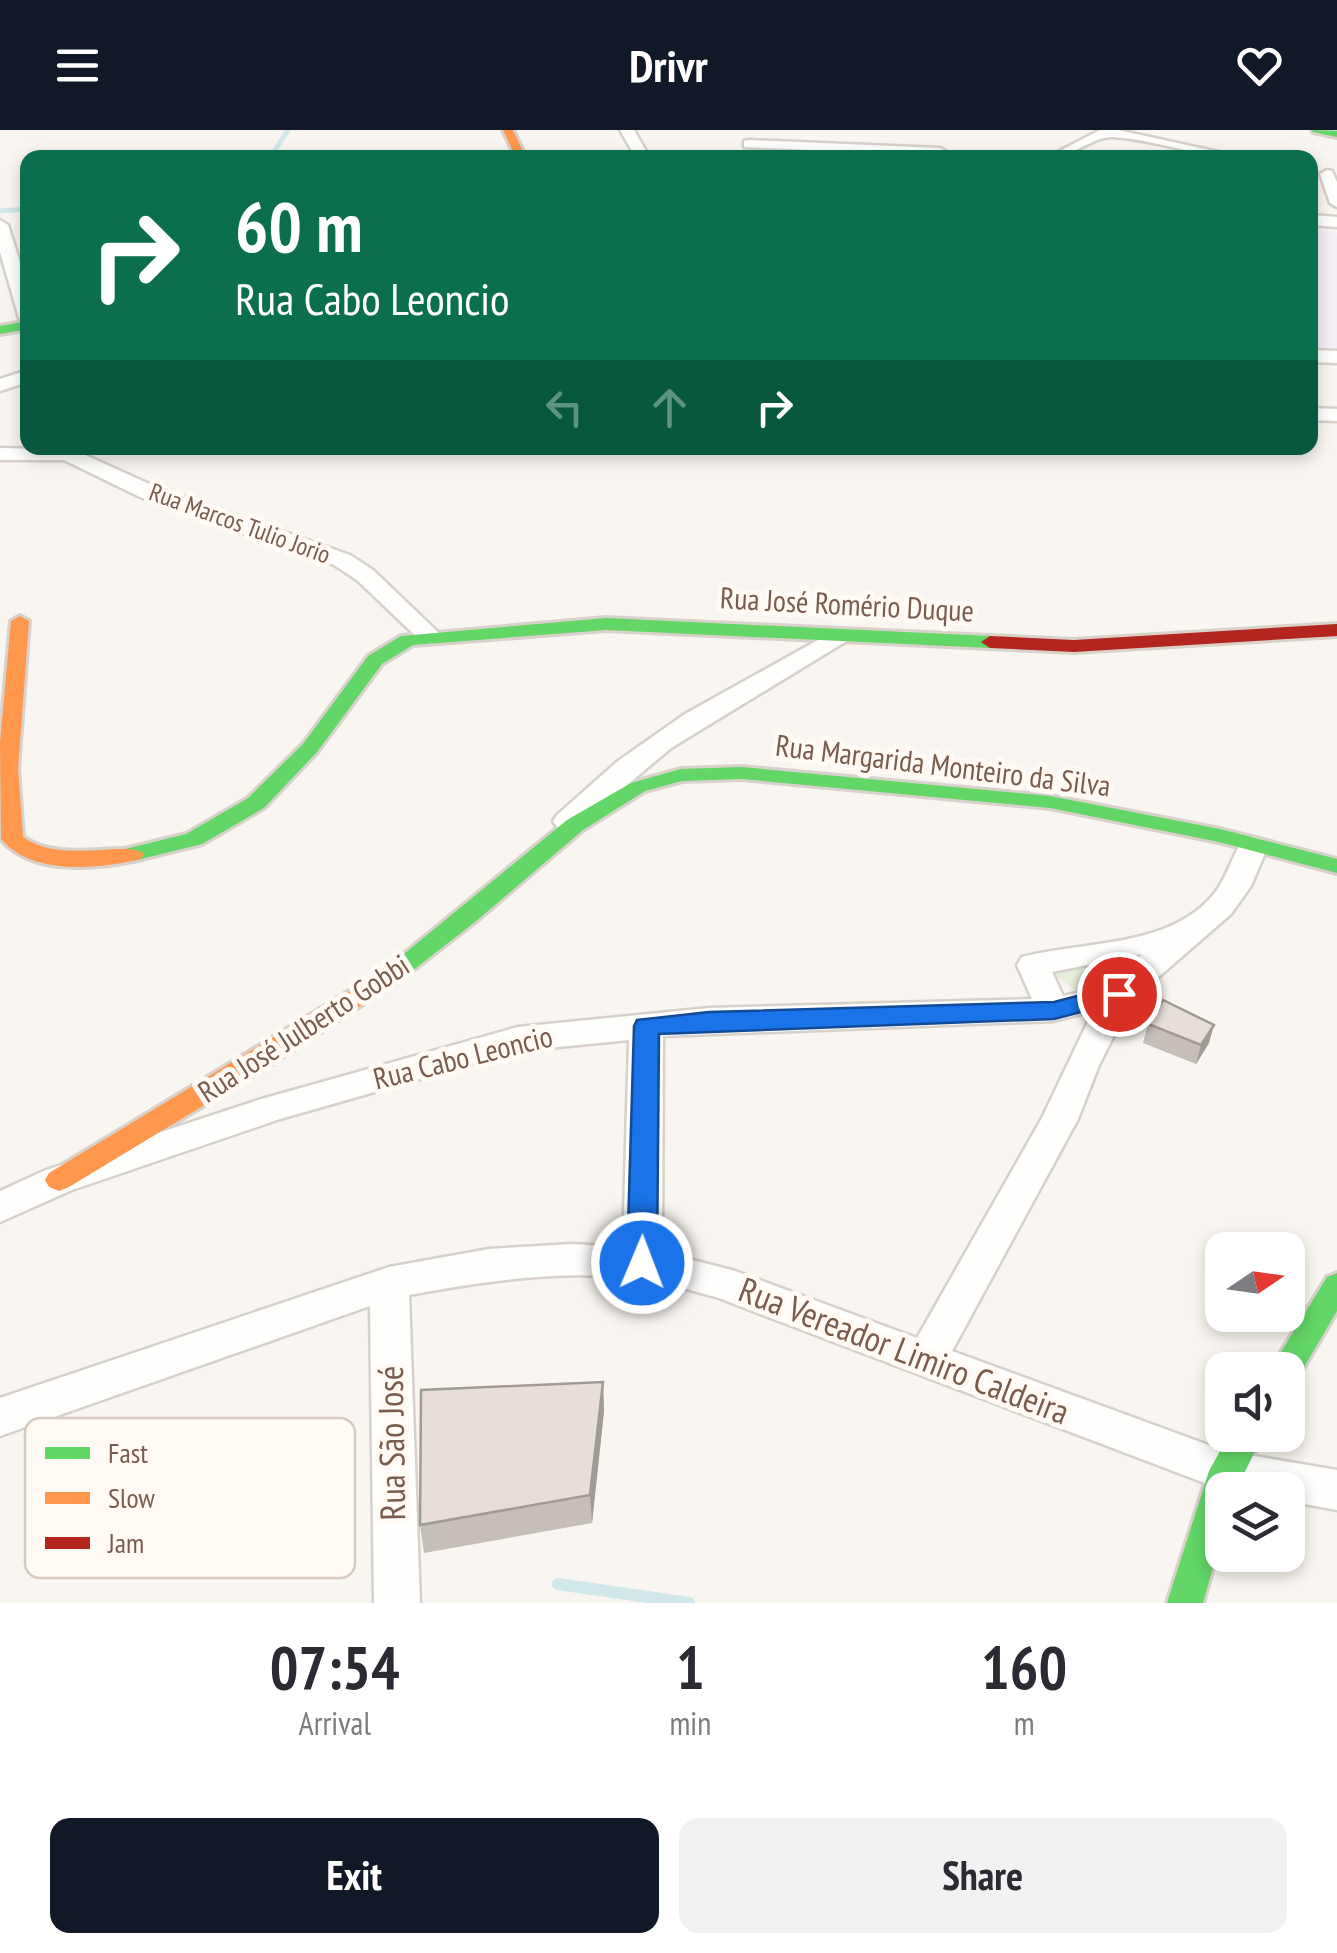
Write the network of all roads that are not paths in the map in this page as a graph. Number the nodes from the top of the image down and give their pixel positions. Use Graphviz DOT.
graph roads {
  1 [pos="826,130"];
  2 [pos="1317,130"];
  3 [pos="1109,131"];
  4 [pos="1337,134"];
  5 [pos="904,136"];
  6 [pos="747,143"];
  7 [pos="864,150"];
  8 [pos="936,150"];
  9 [pos="1075,150"];
  10 [pos="1200,150"];
  11 [pos="1332,175"];
  12 [pos="1337,207"];
  13 [pos="0,224"];
  14 [pos="20,291"];
  15 [pos="70,455"];
  16 [pos="20,621"];
  17 [pos="1337,630"];
  18 [pos="431,636"];
  19 [pos="836,636"];
  20 [pos="657,779"];
  21 [pos="1253,846"];
  22 [pos="533,855"];
  23 [pos="1337,866"];
  24 [pos="1188,935"];
  25 [pos="1119,994"];
  26 [pos="1054,1010"];
  27 [pos="646,1026"];
  28 [pos="59,1180"];
  29 [pos="0,1207"];
  30 [pos="642,1263"];
  31 [pos="389,1283"];
  32 [pos="1337,1285"];
  33 [pos="1297,1352"];
  34 [pos="926,1359"];
  35 [pos="0,1418"];
  36 [pos="1236,1453"];
  37 [pos="1337,1490"];
  38 [pos="397,1603"];
  39 [pos="1185,1603"];
  1 -- 6 [label="street"];
  2 -- 4 [label="street"];
  3 -- 9 [label="street"];
  3 -- 10 [label="street"];
  5 -- 8 [label="street"];
  6 -- 7 [label="street"];
  11 -- 12 [label="street"];
  13 -- 14 [label="street"];
  15 -- 18 [label="street, Rua Marcos Tulio Jorio"];
  16 -- 18 [label="street, Rua José Romério Duque"];
  17 -- 19 [label="street, Rua José Romério Duque"];
  18 -- 19 [label="street, Rua José Romério Duque"];
  19 -- 22 [label="street, Rua José Julberto Gobbi"];
  20 -- 21 [label="street, Rua Margarida Monteiro da Silva"];
  20 -- 22 [label="street, Rua José Julberto Gobbi"];
  21 -- 23 [label="street, Rua Margarida Monteiro da Silva"];
  21 -- 24 [label="street"];
  22 -- 28 [label="street, Rua José Julberto Gobbi"];
  24 -- 25 [label="street"];
  24 -- 26 [label="street"];
  25 -- 26 [label="street, Rua Cabo Leoncio"];
  25 -- 34 [label="street"];
  26 -- 27 [label="street, Rua Cabo Leoncio"];
  27 -- 28 [label="street, Rua Cabo Leoncio"];
  27 -- 30 [label="street"];
  28 -- 29 [label="street, Rua Cabo Leoncio"];
  30 -- 31 [label="street, Rua Vereador Limiro Caldeira"];
  30 -- 34 [label="street, Rua Vereador Limiro Caldeira"];
  31 -- 35 [label="street, Rua Vereador Limiro Caldeira"];
  31 -- 38 [label="street, Rua São José"];
  32 -- 33 [label="street"];
  34 -- 36 [label="street, Rua Vereador Limiro Caldeira"];
  36 -- 37 [label="street, Rua Vereador Limiro Caldeira"];
  36 -- 39 [label="street"];
}
